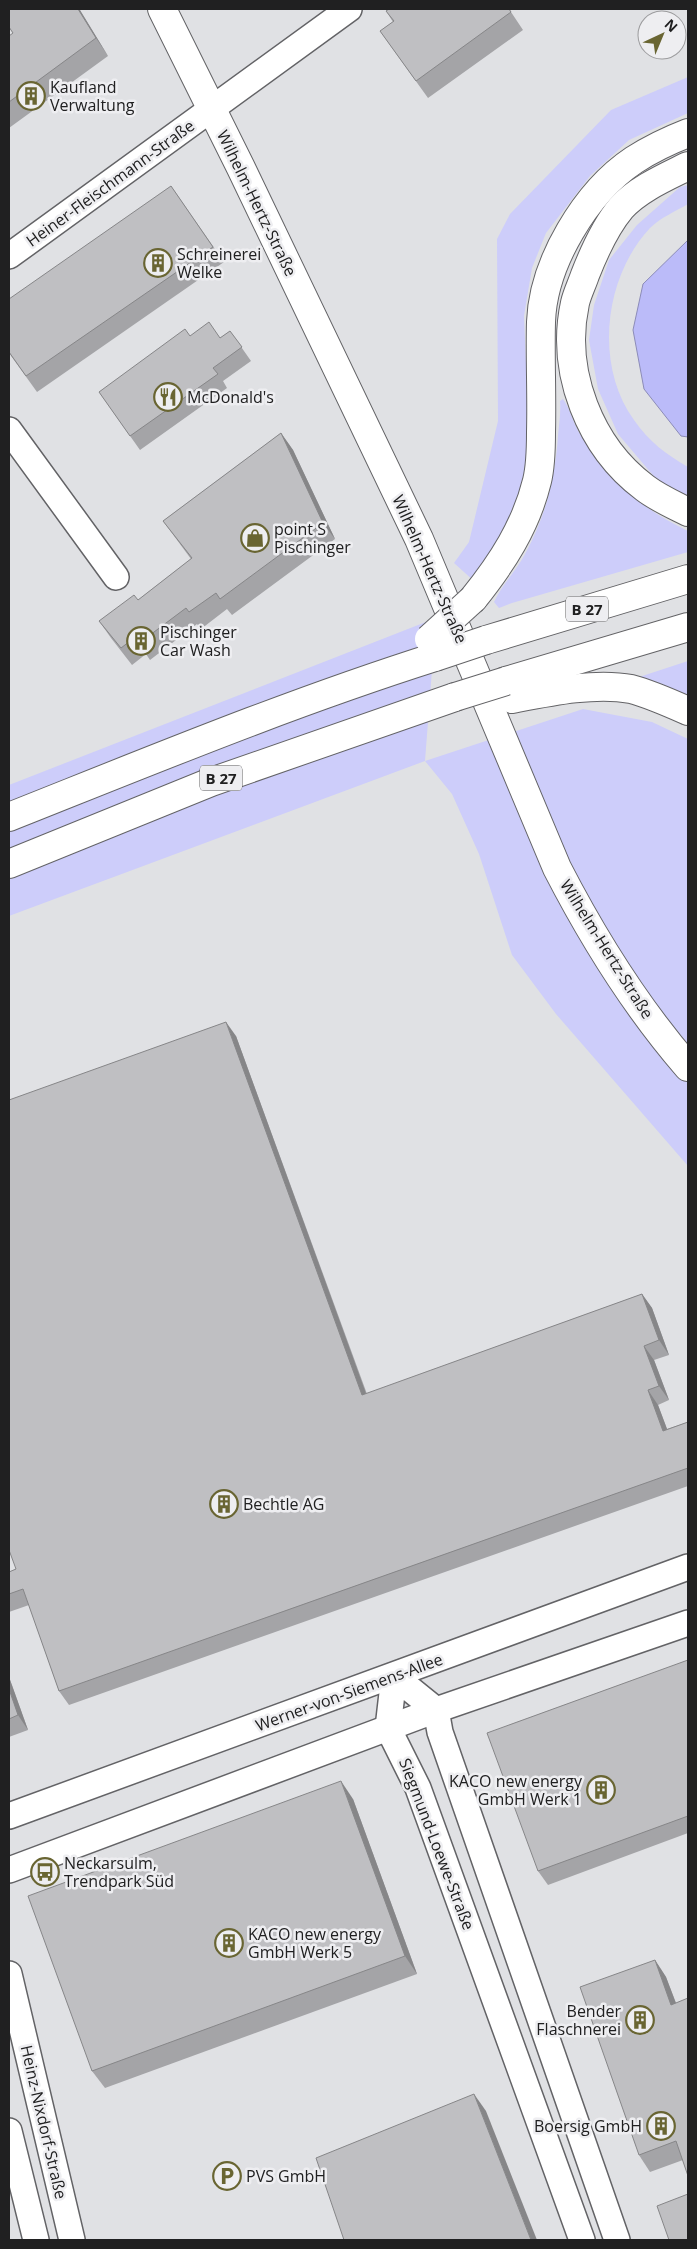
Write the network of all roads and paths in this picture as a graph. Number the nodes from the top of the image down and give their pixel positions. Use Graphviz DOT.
graph roads {
  1 [pos="155,9"];
  2 [pos="162,9"];
  3 [pos="349,9"];
  4 [pos="186,61"];
  5 [pos="210,109"];
  6 [pos="688,132"];
  7 [pos="688,166"];
  8 [pos="9,256"];
  9 [pos="9,430"];
  10 [pos="688,512"];
  11 [pos="116,577"];
  12 [pos="688,579"];
  13 [pos="688,627"];
  14 [pos="432,648"];
  15 [pos="509,690"];
  16 [pos="688,711"];
  17 [pos="9,817"];
  18 [pos="9,864"];
  19 [pos="688,1067"];
  20 [pos="688,1567"];
  21 [pos="688,1623"];
  22 [pos="394,1676"];
  23 [pos="436,1710"];
  24 [pos="388,1728"];
  25 [pos="9,1816"];
  26 [pos="9,1870"];
  27 [pos="9,1974"];
  28 [pos="554,2061"];
  29 [pos="521,2072"];
  30 [pos="9,2132"];
  31 [pos="36,2240"];
  32 [pos="72,2240"];
  33 [pos="582,2240"];
  34 [pos="617,2240"];
  1 -- 4 [label="main road, Wilhelm-Hertz-Straße"];
  2 -- 4 [label="main road, Wilhelm-Hertz-Straße"];
  3 -- 5 [label="street, Heiner-Fleischmann-Straße"];
  4 -- 5 [label="main road, Wilhelm-Hertz-Straße"];
  5 -- 8 [label="street, Heiner-Fleischmann-Straße"];
  5 -- 19 [label="main road, Wilhelm-Hertz-Straße"];
  6 -- 14 [label="main road, bridge"];
  7 -- 10 [label="main road"];
  9 -- 11 [label="street"];
  12 -- 14 [label="main road, B 27, bridge"];
  13 -- 15 [label="main road, B 27"];
  14 -- 17 [label="main road, B 27"];
  15 -- 16 [label="main road"];
  15 -- 18 [label="main road, B 27, bridge"];
  20 -- 22 [label="street, Werner-von-Siemens-Allee"];
  21 -- 23 [label="street"];
  22 -- 23 [label="street"];
  22 -- 24 [label="street"];
  22 -- 25 [label="street, Werner-von-Siemens-Allee"];
  23 -- 24 [label="street"];
  23 -- 28 [label="street"];
  24 -- 26 [label="street"];
  24 -- 29 [label="street, Siegmund-Loewe-Straße"];
  27 -- 32 [label="street, Heinz-Nixdorf-Straße"];
  28 -- 29 [label="street"];
  28 -- 34 [label="street"];
  29 -- 33 [label="street, Siegmund-Loewe-Straße"];
  30 -- 31 [label="street"];
}
